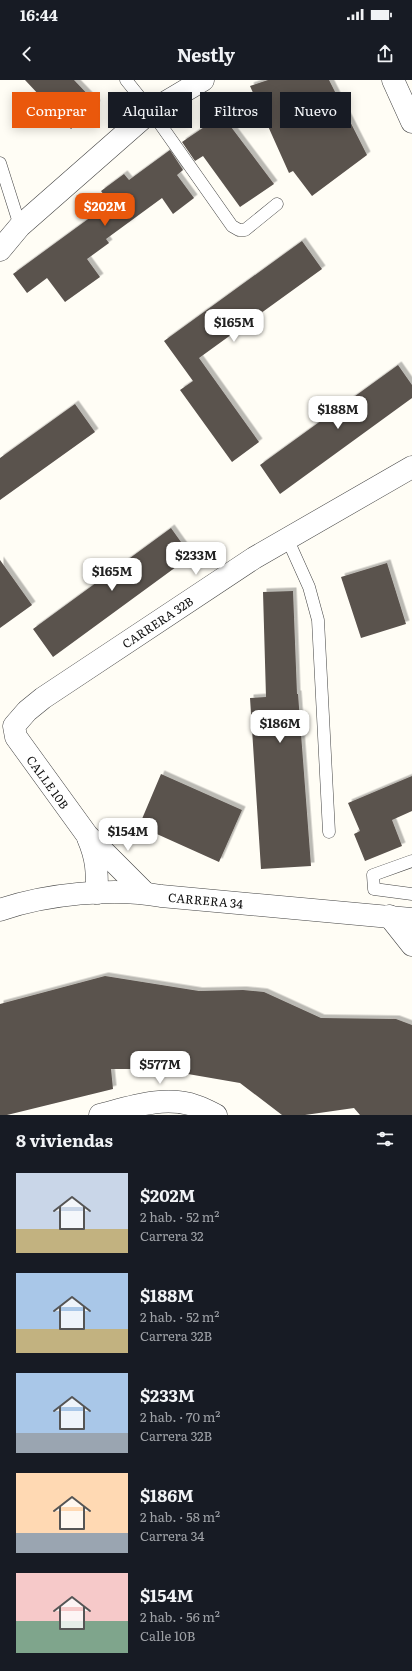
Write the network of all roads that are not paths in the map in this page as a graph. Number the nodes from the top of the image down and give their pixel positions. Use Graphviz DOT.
graph roads {
  1 [pos="126,80"];
  2 [pos="203,80"];
  3 [pos="393,80"];
  4 [pos="136,92"];
  5 [pos="183,92"];
  6 [pos="412,122"];
  7 [pos="132,128"];
  8 [pos="163,128"];
  9 [pos="0,164"];
  10 [pos="277,204"];
  11 [pos="20,226"];
  12 [pos="0,250"];
  13 [pos="412,467"];
  14 [pos="287,538"];
  15 [pos="14,726"];
  16 [pos="329,832"];
  17 [pos="87,835"];
  18 [pos="412,861"];
  19 [pos="97,893"];
  20 [pos="145,893"];
  21 [pos="412,894"];
  22 [pos="0,910"];
  23 [pos="389,916"];
  24 [pos="412,919"];
  25 [pos="412,945"];
  26 [pos="100,1115"];
  27 [pos="216,1115"];
  1 -- 4 [label="lane"];
  2 -- 5 [label="street"];
  3 -- 6 [label="street"];
  7 -- 11 [label="street"];
  8 -- 10 [label="lane"];
  9 -- 11 [label="lane"];
  11 -- 12 [label="street"];
  13 -- 14 [label="street, CARRERA 32B"];
  14 -- 15 [label="street, CARRERA 32B"];
  14 -- 16 [label="lane"];
  15 -- 17 [label="street, CALLE 10B"];
  17 -- 19 [label="street, CALLE 10B"];
  17 -- 20 [label="street, CALLE 10B"];
  18 -- 21 [label="lane"];
  19 -- 20 [label="street, CARRERA 34"];
  19 -- 22 [label="street, CARRERA 34"];
  20 -- 23 [label="street, CARRERA 34"];
  23 -- 24 [label="street, CARRERA 34"];
  23 -- 25 [label="street"];
  26 -- 27 [label="street"];
}
